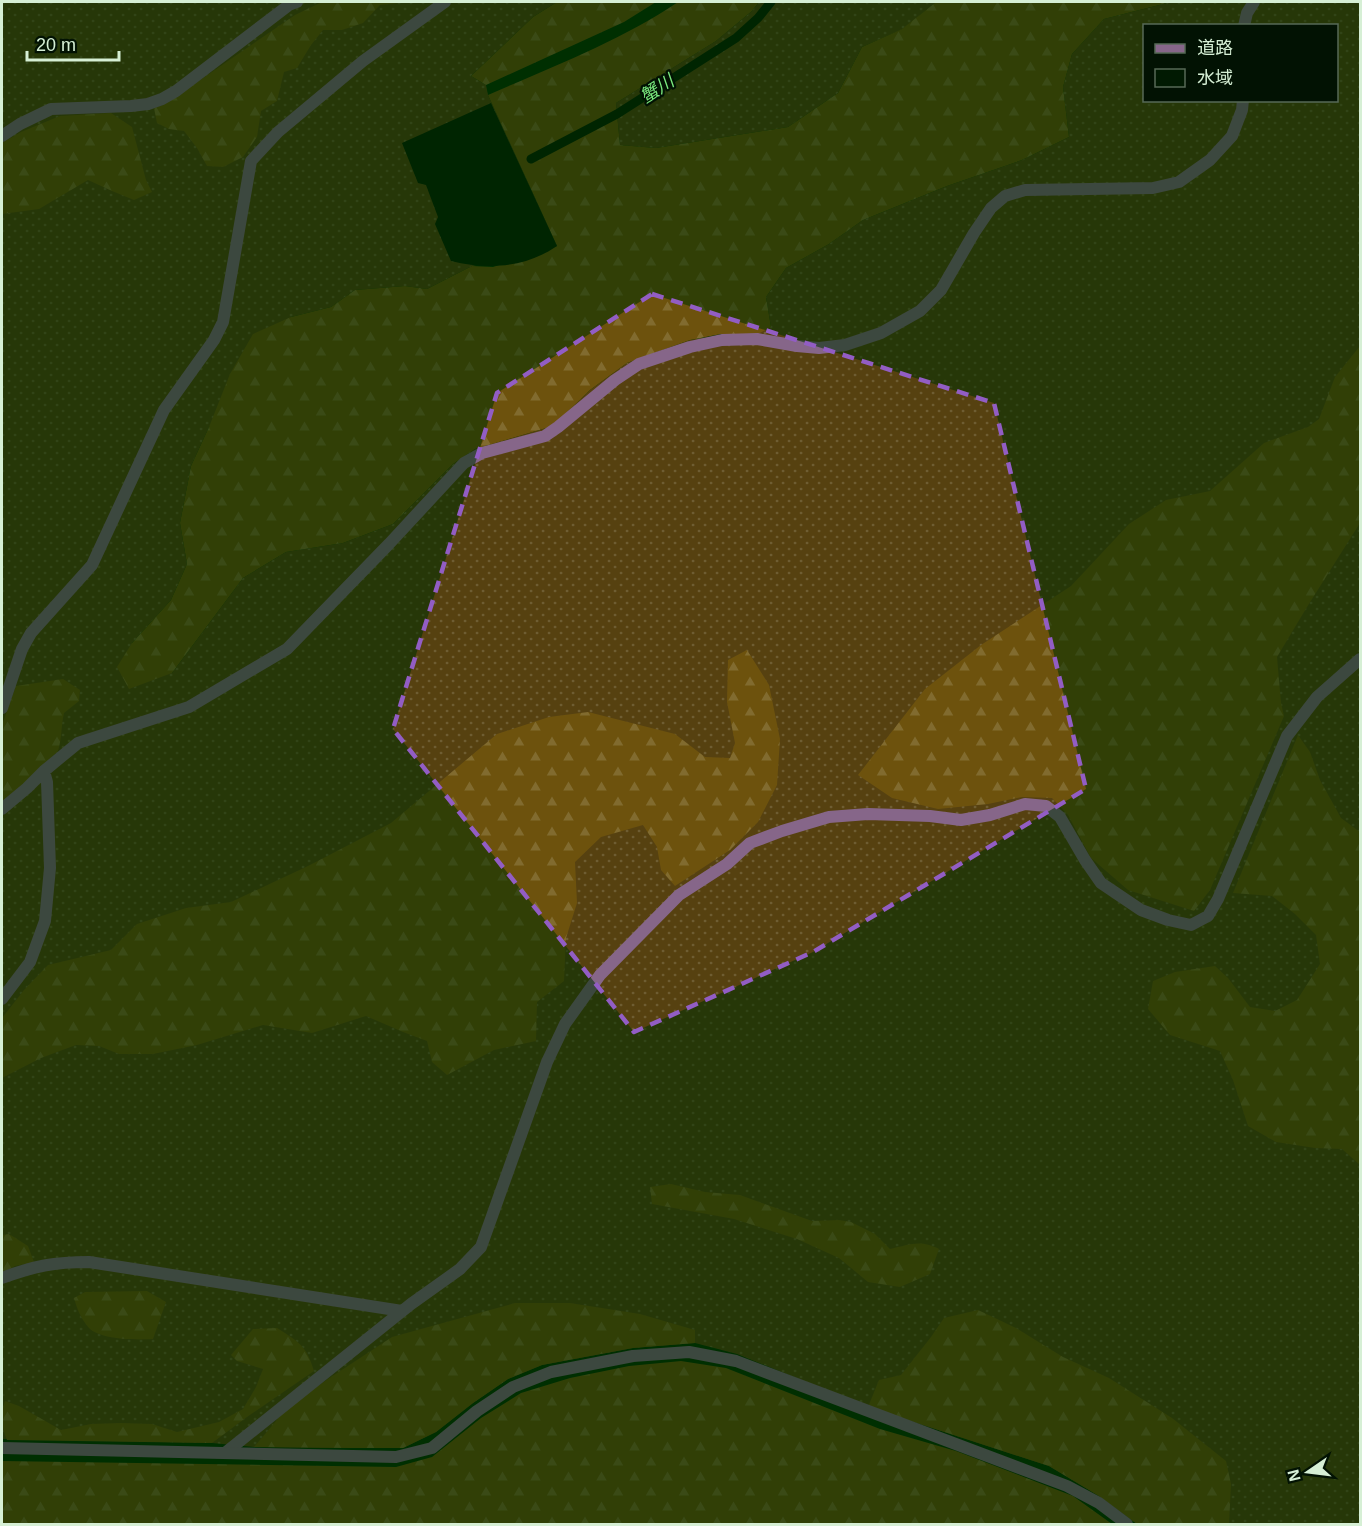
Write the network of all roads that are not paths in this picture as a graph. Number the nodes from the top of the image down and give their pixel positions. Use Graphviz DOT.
graph roads {
  1 [pos="297,2"];
  2 [pos="445,2"];
  3 [pos="1254,2"];
  4 [pos="1244,24"];
  5 [pos="1243,102"];
  6 [pos="2,136"];
  7 [pos="1360,659"];
  8 [pos="2,708"];
  9 [pos="44,771"];
  10 [pos="2,809"];
  11 [pos="2,999"];
  12 [pos="2,1278"];
  13 [pos="402,1311"];
  14 [pos="2,1448"];
  15 [pos="225,1453"];
  16 [pos="1127,1524"];
  1 -- 6 [label="street"];
  2 -- 8 [label="street"];
  3 -- 4 [label="street"];
  5 -- 9 [label="street"];
  7 -- 13 [label="street"];
  9 -- 10 [label="street"];
  9 -- 11 [label="street"];
  12 -- 13 [label="street"];
  13 -- 15 [label="street"];
  14 -- 15 [label="street"];
  15 -- 16 [label="street"];
}
